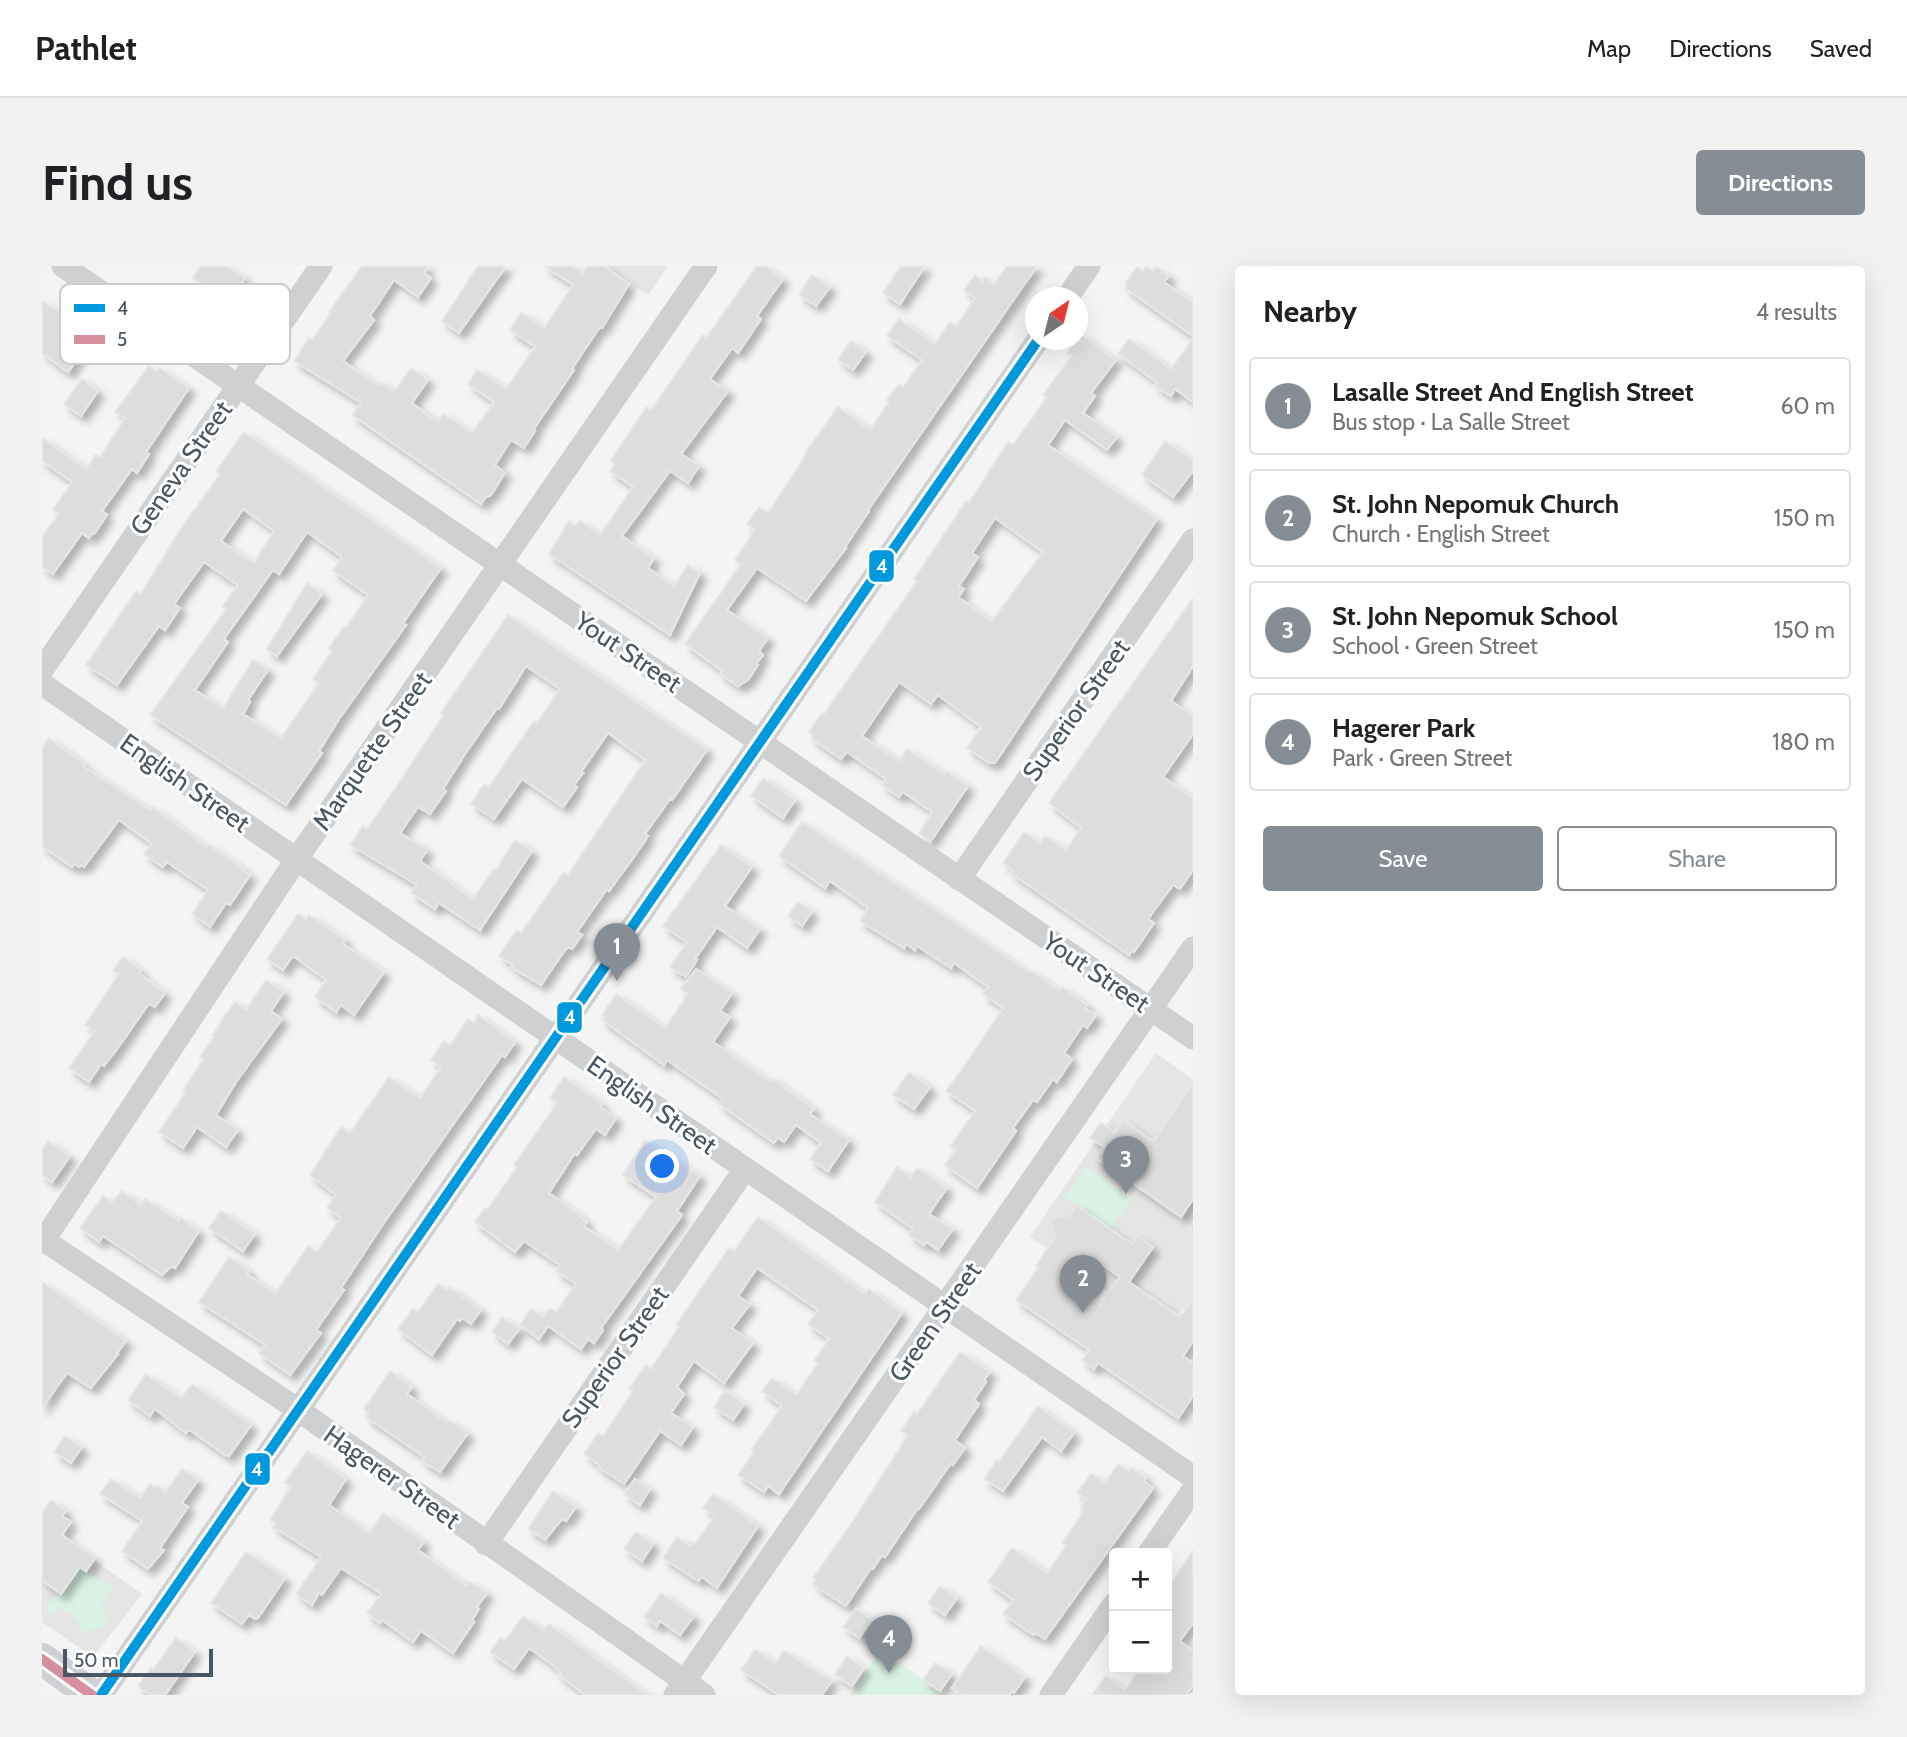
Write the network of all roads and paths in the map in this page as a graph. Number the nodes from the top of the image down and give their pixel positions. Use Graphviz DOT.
graph roads {
  1 [pos="63,266"];
  2 [pos="321,266"];
  3 [pos="706,266"];
  4 [pos="1089,266"];
  5 [pos="89,284"];
  6 [pos="1075,287"];
  7 [pos="290,311"];
  8 [pos="1031,350"];
  9 [pos="206,364"];
  10 [pos="253,364"];
  11 [pos="238,386"];
  12 [pos="1193,540"];
  13 [pos="500,565"];
  14 [pos="42,670"];
  15 [pos="42,684"];
  16 [pos="760,742"];
  17 [pos="296,860"];
  18 [pos="959,879"];
  19 [pos="1193,948"];
  20 [pos="1151,1009"];
  21 [pos="555,1038"];
  22 [pos="1193,1038"];
  23 [pos="745,1169"];
  24 [pos="43,1239"];
  25 [pos="946,1307"];
  26 [pos="297,1409"];
  27 [pos="1193,1478"];
  28 [pos="1193,1490"];
  29 [pos="486,1544"];
  30 [pos="1152,1548"];
  31 [pos="1109,1611"];
  32 [pos="42,1659"];
  33 [pos="679,1688"];
  34 [pos="92,1695"];
  35 [pos="101,1695"];
  36 [pos="704,1695"];
  37 [pos="1051,1695"];
  1 -- 5 [label="street, Yout Street"];
  2 -- 7 [label="street, Geneva Street"];
  3 -- 13 [label="street, Marquette Street"];
  4 -- 6 [label="street"];
  8 -- 16 [label="street"];
  9 -- 11 [label="street, Yout Street"];
  10 -- 11 [label="street, Geneva Street"];
  11 -- 13 [label="street, Yout Street"];
  11 -- 14 [label="street, Geneva Street"];
  12 -- 18 [label="street, Superior Street"];
  13 -- 16 [label="street, Yout Street"];
  13 -- 17 [label="street, Marquette Street"];
  15 -- 17 [label="street, English Street"];
  16 -- 18 [label="street, Yout Street"];
  16 -- 21 [label="street"];
  17 -- 21 [label="street, English Street"];
  17 -- 24 [label="street, Marquette Street"];
  18 -- 20 [label="street, Yout Street"];
  19 -- 20 [label="street, Green Street"];
  20 -- 22 [label="street, Yout Street"];
  20 -- 25 [label="street, Green Street"];
  21 -- 23 [label="street, English Street"];
  21 -- 26 [label="street"];
  23 -- 25 [label="street, English Street"];
  23 -- 29 [label="street, Superior Street"];
  24 -- 26 [label="street, Hagerer Street"];
  25 -- 27 [label="street, English Street"];
  25 -- 33 [label="street, Green Street"];
  26 -- 29 [label="street, Hagerer Street"];
  26 -- 35 [label="street"];
  28 -- 30 [label="street"];
  29 -- 33 [label="street, Hagerer Street"];
  31 -- 37 [label="street"];
  32 -- 34 [label="main road"];
  33 -- 36 [label="street, Hagerer Street"];
}
